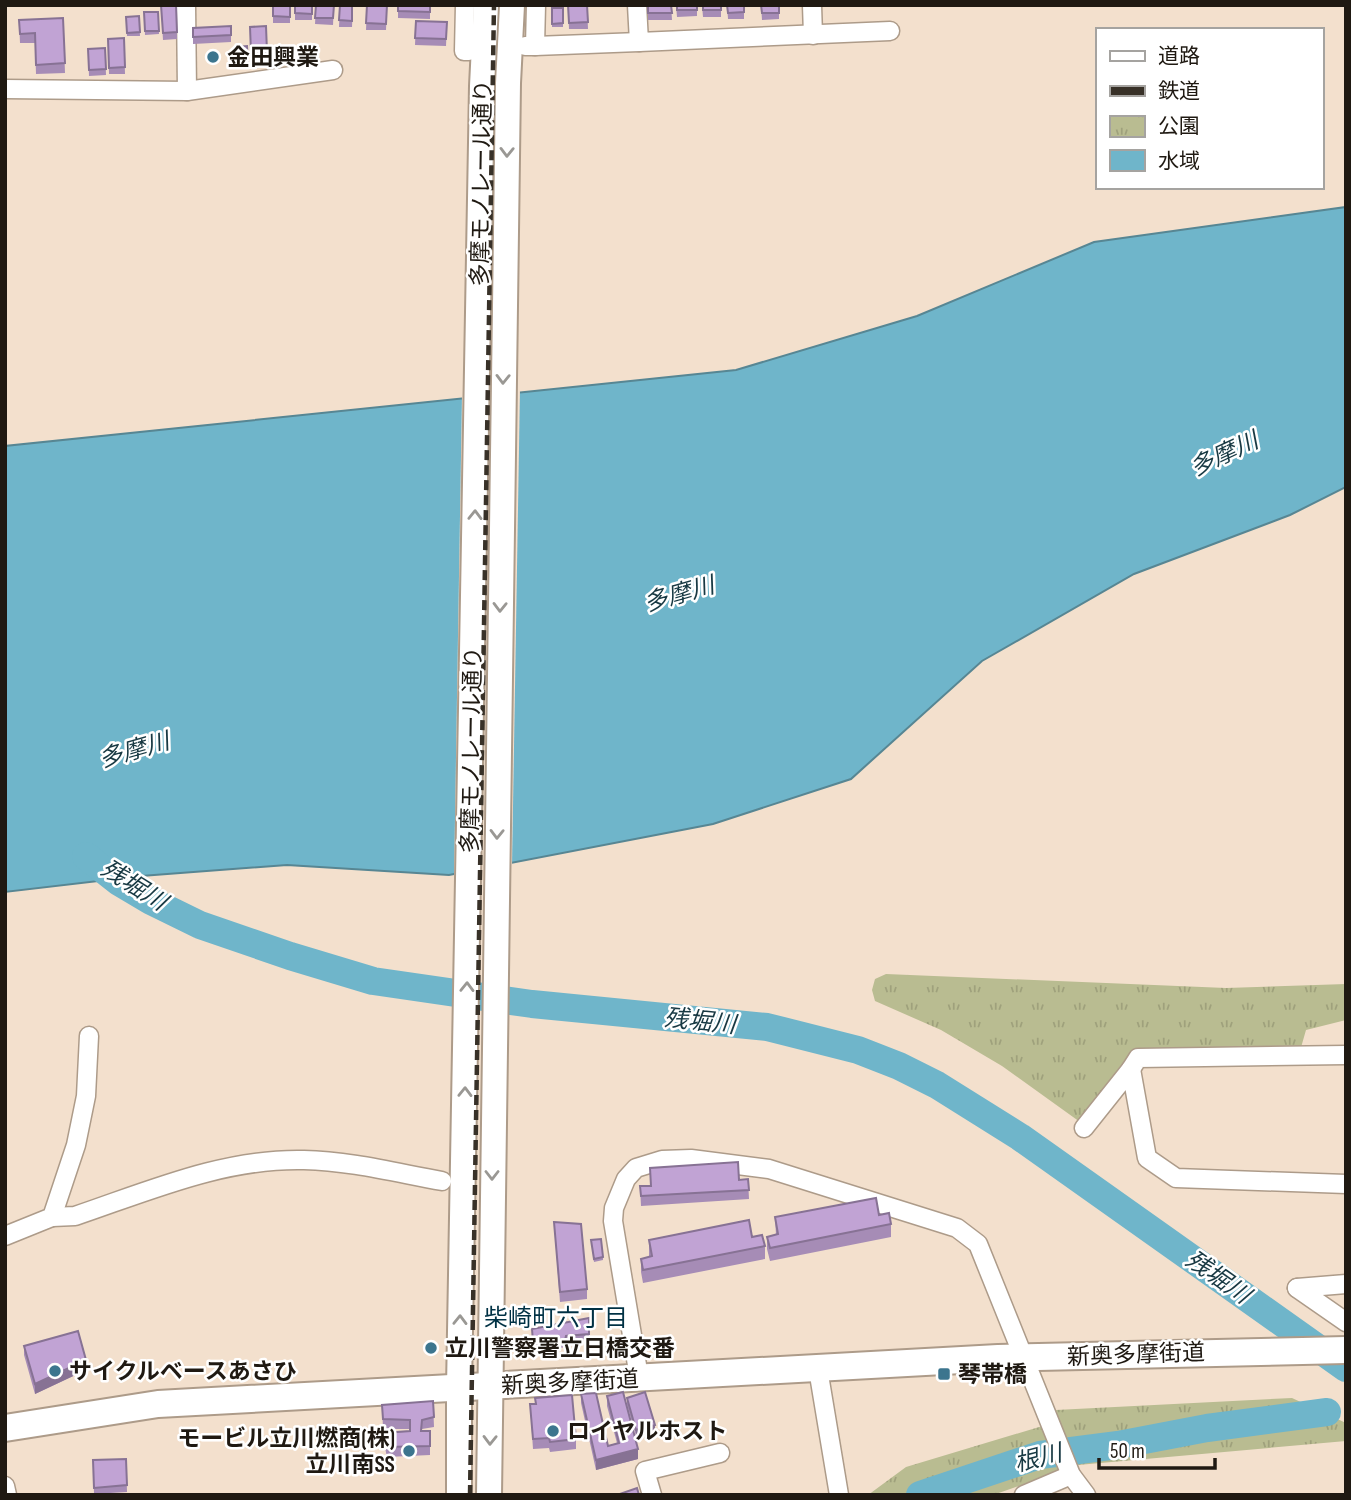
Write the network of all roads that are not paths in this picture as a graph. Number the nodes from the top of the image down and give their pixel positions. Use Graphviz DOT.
graph roads {
  1 [pos="186,5"];
  2 [pos="465,5"];
  3 [pos="486,5"];
  4 [pos="512,5"];
  5 [pos="536,5"];
  6 [pos="637,5"];
  7 [pos="812,5"];
  8 [pos="890,31"];
  9 [pos="813,35"];
  10 [pos="639,42"];
  11 [pos="469,51"];
  12 [pos="333,71"];
  13 [pos="5,89"];
  14 [pos="187,91"];
  15 [pos="89,1035"];
  16 [pos="1346,1055"];
  17 [pos="1130,1069"];
  18 [pos="1084,1128"];
  19 [pos="442,1181"];
  20 [pos="1346,1184"];
  21 [pos="52,1217"];
  22 [pos="5,1236"];
  23 [pos="1346,1284"];
  24 [pos="1346,1322"];
  25 [pos="1346,1350"];
  26 [pos="1022,1357"];
  27 [pos="818,1369"];
  28 [pos="639,1377"];
  29 [pos="491,1386"];
  30 [pos="458,1388"];
  31 [pos="5,1428"];
  32 [pos="719,1453"];
  33 [pos="1071,1475"];
  34 [pos="5,1486"];
  35 [pos="7,1495"];
  36 [pos="459,1495"];
  37 [pos="489,1495"];
  38 [pos="652,1495"];
  39 [pos="839,1495"];
  40 [pos="1024,1495"];
  41 [pos="1086,1495"];
  1 -- 14 [label="street"];
  2 -- 11 [label="street"];
  30 -- 3 [label="main road, 多摩モノレール通り, one-way"];
  4 -- 29 [label="main road, 多摩モノレール通り, one-way"];
  5 -- 10 [label="street"];
  6 -- 10 [label="street"];
  7 -- 9 [label="street"];
  8 -- 9 [label="street"];
  9 -- 10 [label="street"];
  12 -- 14 [label="street"];
  13 -- 14 [label="street"];
  15 -- 21 [label="street"];
  16 -- 17 [label="street"];
  17 -- 18 [label="street"];
  17 -- 20 [label="street"];
  19 -- 21 [label="street"];
  21 -- 22 [label="street"];
  23 -- 24 [label="street"];
  25 -- 26 [label="main road, 新奥多摩街道"];
  26 -- 27 [label="main road, 新奥多摩街道"];
  26 -- 28 [label="street"];
  26 -- 33 [label="street"];
  27 -- 28 [label="main road, 新奥多摩街道"];
  27 -- 39 [label="street"];
  28 -- 29 [label="main road, 新奥多摩街道"];
  29 -- 30 [label="main road, 新奥多摩街道"];
  29 -- 37 [label="main road, 多摩モノレール通り, one-way"];
  30 -- 31 [label="main road, 新奥多摩街道"];
  30 -- 36 [label="main road, 多摩モノレール通り"];
  32 -- 38 [label="street"];
  33 -- 40 [label="street"];
  33 -- 41 [label="street"];
  34 -- 35 [label="street"];
}
